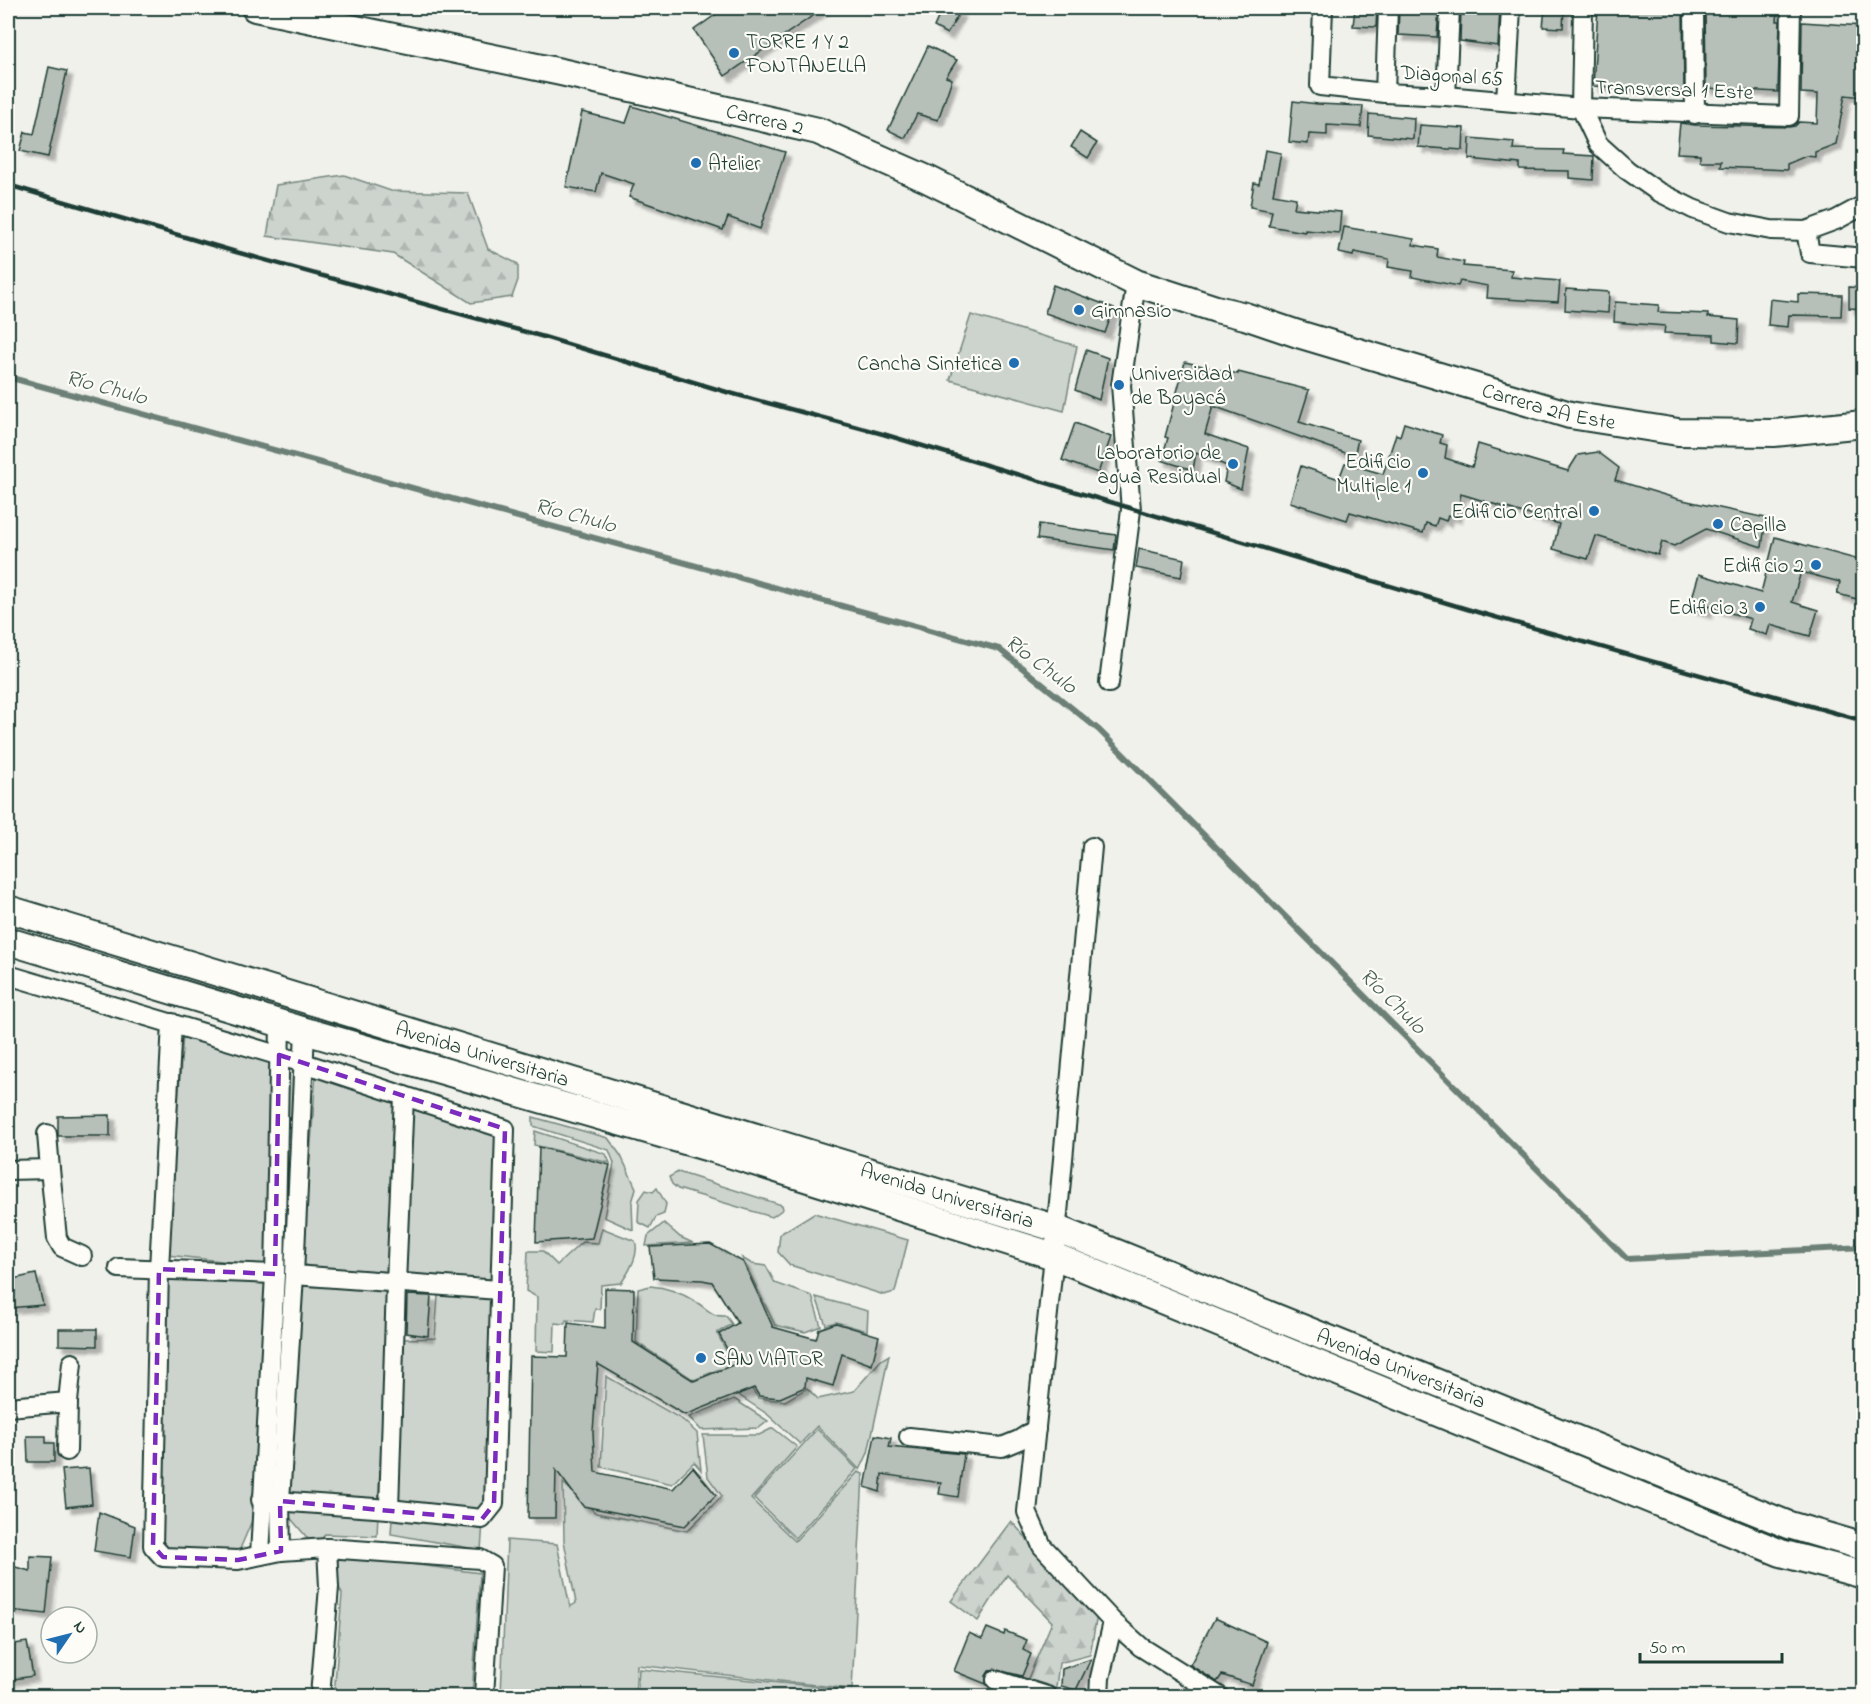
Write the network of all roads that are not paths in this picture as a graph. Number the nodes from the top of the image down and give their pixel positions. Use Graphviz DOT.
graph roads {
  1 [pos="255,8"];
  2 [pos="1323,8"];
  3 [pos="1388,8"];
  4 [pos="1450,8"];
  5 [pos="1512,8"];
  6 [pos="1583,8"];
  7 [pos="1694,8"];
  8 [pos="1791,8"];
  9 [pos="1385,93"];
  10 [pos="1446,96"];
  11 [pos="1506,101"];
  12 [pos="1581,108"];
  13 [pos="1695,114"];
  14 [pos="1863,205"];
  15 [pos="1806,231"];
  16 [pos="1863,258"];
  17 [pos="1136,283"];
  18 [pos="1245,316"];
  19 [pos="1863,424"];
  20 [pos="1109,683"];
  21 [pos="1092,847"];
  22 [pos="8,909"];
  23 [pos="8,941"];
  24 [pos="8,975"];
  25 [pos="172,1023"];
  26 [pos="280,1023"];
  27 [pos="305,1031"];
  28 [pos="279,1055"];
  29 [pos="304,1062"];
  30 [pos="404,1096"];
  31 [pos="47,1134"];
  32 [pos="50,1169"];
  33 [pos="8,1170"];
  34 [pos="1056,1228"];
  35 [pos="82,1256"];
  36 [pos="1053,1257"];
  37 [pos="119,1268"];
  38 [pos="159,1269"];
  39 [pos="274,1274"];
  40 [pos="294,1275"];
  41 [pos="396,1283"];
  42 [pos="499,1290"];
  43 [pos="72,1363"];
  44 [pos="68,1402"];
  45 [pos="8,1407"];
  46 [pos="1036,1429"];
  47 [pos="909,1437"];
  48 [pos="68,1451"];
  49 [pos="261,1500"];
  50 [pos="280,1501"];
  51 [pos="389,1509"];
  52 [pos="1863,1547"];
  53 [pos="327,1548"];
  54 [pos="281,1551"];
  55 [pos="260,1555"];
  56 [pos="1863,1575"];
  57 [pos="1113,1622"];
  58 [pos="996,1680"];
  59 [pos="320,1696"];
  60 [pos="484,1696"];
  61 [pos="1047,1696"];
  62 [pos="1099,1696"];
  63 [pos="1219,1696"];
  1 -- 17 [label="main road, Carrera 2"];
  2 -- 9 [label="street, Diagonal 65"];
  3 -- 9 [label="street"];
  4 -- 10 [label="street"];
  5 -- 11 [label="street"];
  6 -- 12 [label="street"];
  7 -- 13 [label="street"];
  8 -- 13 [label="street, Transversal 1 Este"];
  9 -- 10 [label="street, Diagonal 65"];
  10 -- 11 [label="street, Diagonal 65"];
  11 -- 12 [label="street, Diagonal 65"];
  12 -- 13 [label="street, Transversal 1 Este"];
  12 -- 15 [label="street, Transversal 1 Este"];
  14 -- 15 [label="street"];
  15 -- 16 [label="street"];
  17 -- 18 [label="main road, Carrera 2"];
  17 -- 20 [label="street"];
  18 -- 19 [label="main road, Carrera 2A Este"];
  21 -- 34 [label="street"];
  22 -- 34 [label="main road, Avenida Universitaria"];
  23 -- 26 [label="main road, Avenida Universitaria"];
  24 -- 25 [label="street"];
  25 -- 28 [label="street"];
  25 -- 38 [label="street"];
  26 -- 27 [label="main road, Avenida Universitaria"];
  26 -- 28 [label="street"];
  27 -- 29 [label="street"];
  27 -- 36 [label="main road, Avenida Universitaria"];
  28 -- 29 [label="street"];
  28 -- 39 [label="street"];
  29 -- 30 [label="street"];
  29 -- 40 [label="street"];
  30 -- 41 [label="street"];
  30 -- 42 [label="street"];
  31 -- 32 [label="street"];
  32 -- 33 [label="street"];
  32 -- 35 [label="street"];
  34 -- 36 [label="street"];
  34 -- 52 [label="main road, Avenida Universitaria"];
  36 -- 46 [label="street"];
  36 -- 56 [label="main road, Avenida Universitaria"];
  37 -- 38 [label="street"];
  38 -- 39 [label="street"];
  38 -- 55 [label="street"];
  39 -- 49 [label="street"];
  40 -- 41 [label="street"];
  40 -- 50 [label="street"];
  41 -- 42 [label="street"];
  41 -- 51 [label="street"];
  42 -- 51 [label="street"];
  43 -- 44 [label="street"];
  44 -- 45 [label="street"];
  44 -- 48 [label="street"];
  46 -- 47 [label="street"];
  46 -- 57 [label="street"];
  49 -- 50 [label="street"];
  49 -- 55 [label="street"];
  50 -- 51 [label="street"];
  50 -- 54 [label="street"];
  53 -- 54 [label="street"];
  53 -- 59 [label="street"];
  53 -- 60 [label="street"];
  54 -- 55 [label="street"];
  57 -- 62 [label="street"];
  57 -- 63 [label="street"];
  58 -- 61 [label="street"];
}
